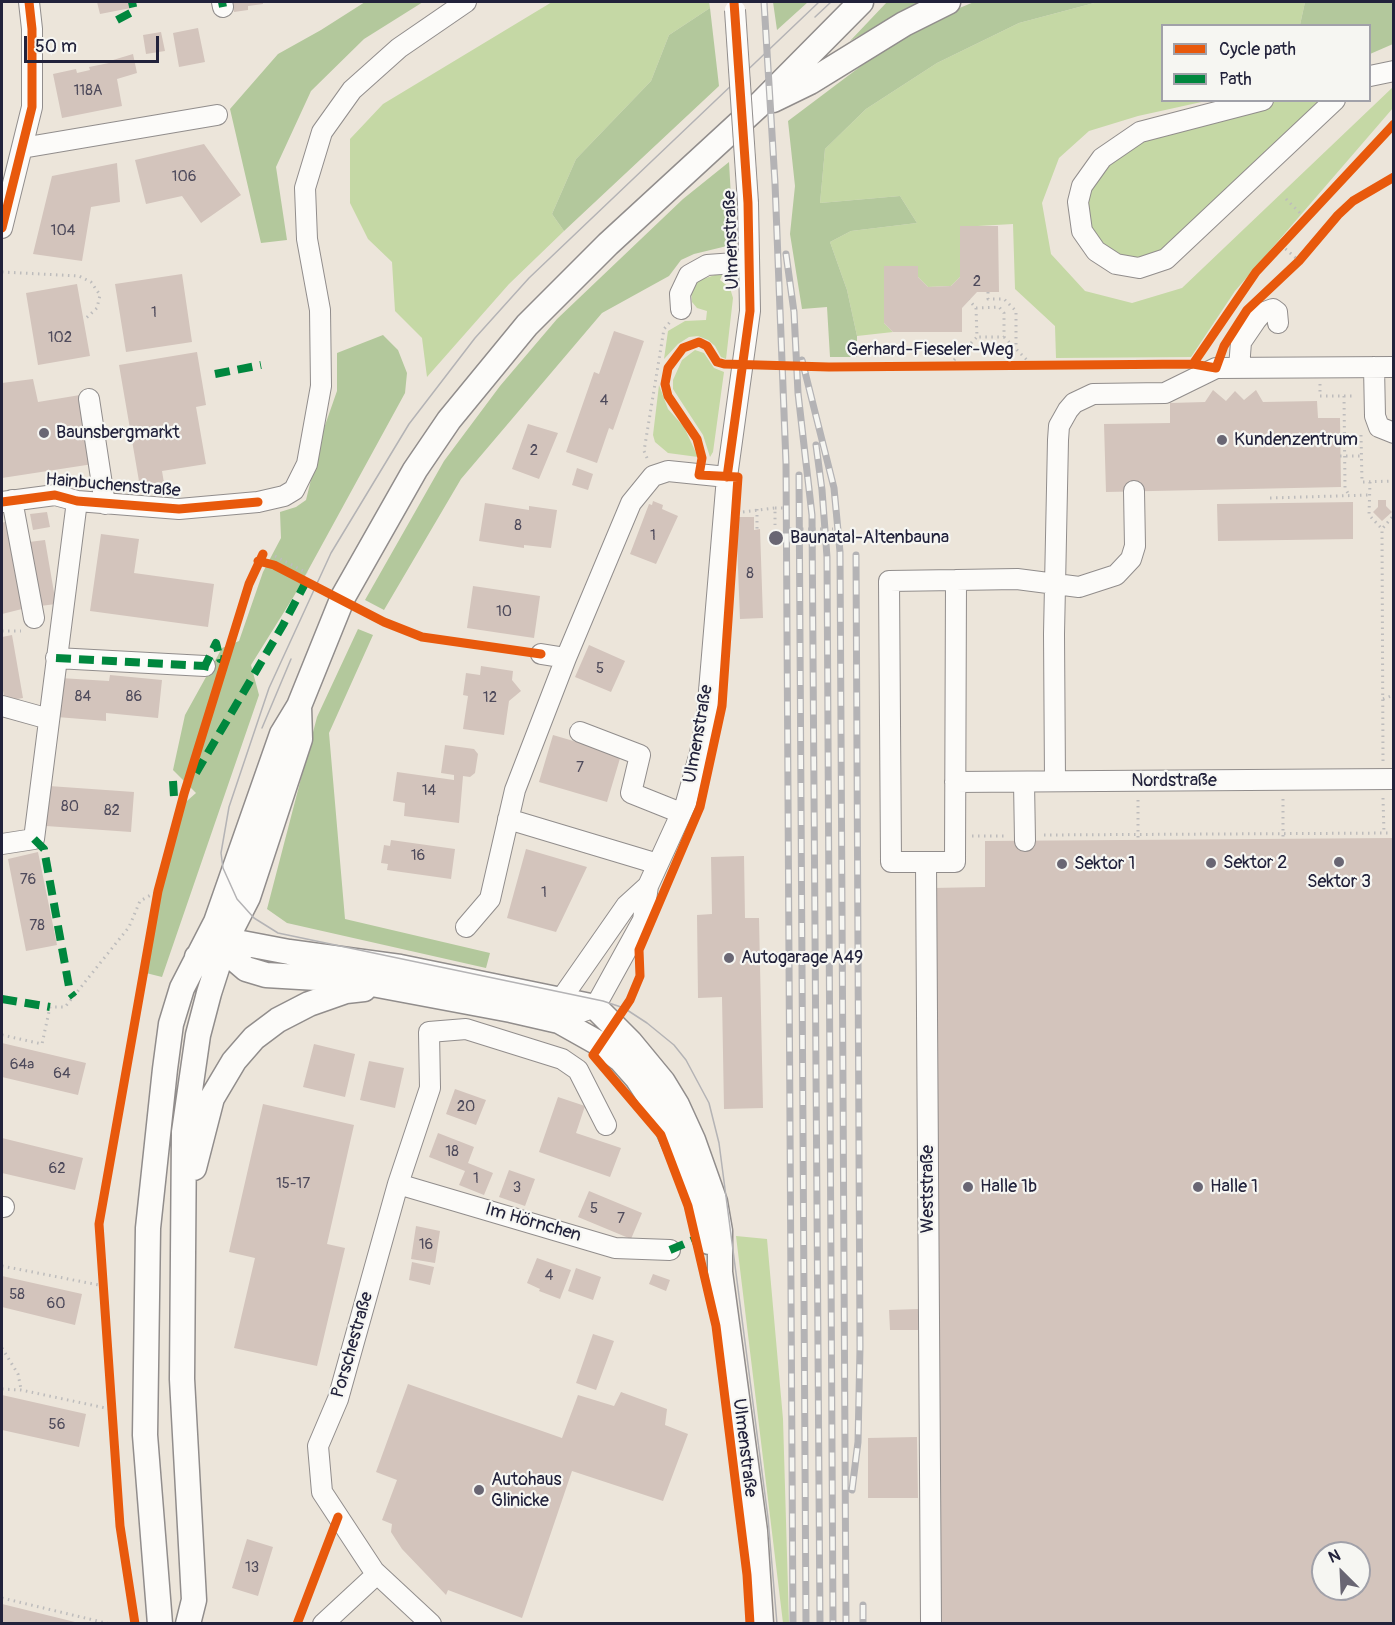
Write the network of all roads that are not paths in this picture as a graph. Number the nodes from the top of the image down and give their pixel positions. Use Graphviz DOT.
graph roads {
  1 [pos="28,2"];
  2 [pos="466,2"];
  3 [pos="861,2"];
  4 [pos="948,2"];
  5 [pos="734,6"];
  6 [pos="1394,71"];
  7 [pos="1371,76"];
  8 [pos="1255,102"];
  9 [pos="1333,102"];
  10 [pos="757,107"];
  11 [pos="217,115"];
  12 [pos="22,147"];
  13 [pos="7,182"];
  14 [pos="2,228"];
  15 [pos="749,262"];
  16 [pos="681,309"];
  17 [pos="1278,323"];
  18 [pos="1384,367"];
  19 [pos="1239,368"];
  20 [pos="89,399"];
  21 [pos="1394,433"];
  22 [pos="727,477"];
  23 [pos="1134,491"];
  24 [pos="7,501"];
  25 [pos="77,501"];
  26 [pos="105,504"];
  27 [pos="956,580"];
  28 [pos="1056,584"];
  29 [pos="34,618"];
  30 [pos="541,654"];
  31 [pos="56,658"];
  32 [pos="566,658"];
  33 [pos="205,666"];
  34 [pos="2,706"];
  35 [pos="49,719"];
  36 [pos="580,732"];
  37 [pos="1388,779"];
  38 [pos="1055,781"];
  39 [pos="955,782"];
  40 [pos="1024,782"];
  41 [pos="681,813"];
  42 [pos="508,819"];
  43 [pos="1025,838"];
  44 [pos="2,844"];
  45 [pos="926,862"];
  46 [pos="658,864"];
  47 [pos="648,886"];
  48 [pos="466,927"];
  49 [pos="221,931"];
  50 [pos="380,987"];
  51 [pos="595,1007"];
  52 [pos="559,1011"];
  53 [pos="606,1125"];
  54 [pos="398,1184"];
  55 [pos="182,1223"];
  56 [pos="670,1250"];
  57 [pos="720,1272"];
  58 [pos="150,1495"];
  59 [pos="377,1574"];
  60 [pos="160,1623"];
  61 [pos="174,1623"];
  62 [pos="188,1623"];
  63 [pos="323,1623"];
  64 [pos="431,1623"];
  65 [pos="761,1623"];
  66 [pos="931,1623"];
  1 -- 12 [label="street"];
  2 -- 26 [label="street, Hainbuchenstraße"];
  3 -- 10 [label="main road"];
  4 -- 10 [label="main road"];
  5 -- 15 [label="street, Ulmenstraße, bridge"];
  6 -- 7 [label="street"];
  8 -- 9 [label="street"];
  10 -- 49 [label="main road"];
  11 -- 12 [label="street"];
  12 -- 13 [label="street"];
  13 -- 14 [label="street"];
  15 -- 16 [label="street"];
  15 -- 22 [label="street, Ulmenstraße"];
  17 -- 19 [label="street"];
  18 -- 19 [label="street"];
  18 -- 21 [label="street"];
  19 -- 28 [label="street"];
  20 -- 26 [label="street"];
  22 -- 32 [label="street"];
  22 -- 41 [label="street, Ulmenstraße"];
  23 -- 28 [label="street"];
  24 -- 25 [label="street, Hainbuchenstraße"];
  24 -- 29 [label="street"];
  25 -- 26 [label="street, Hainbuchenstraße"];
  25 -- 31 [label="street"];
  27 -- 28 [label="street"];
  27 -- 39 [label="street"];
  27 -- 45 [label="street"];
  28 -- 38 [label="street"];
  30 -- 32 [label="street"];
  31 -- 33 [label="street"];
  31 -- 35 [label="street"];
  32 -- 42 [label="street"];
  34 -- 35 [label="street"];
  35 -- 44 [label="street"];
  36 -- 41 [label="street"];
  37 -- 38 [label="street, Nordstraße"];
  38 -- 40 [label="street, Nordstraße"];
  39 -- 40 [label="street, Nordstraße"];
  39 -- 45 [label="street"];
  40 -- 43 [label="street"];
  41 -- 46 [label="street, Ulmenstraße"];
  42 -- 46 [label="street"];
  42 -- 48 [label="street"];
  45 -- 66 [label="street, Weststraße"];
  46 -- 47 [label="street, Ulmenstraße"];
  47 -- 51 [label="street, Ulmenstraße"];
  47 -- 52 [label="street, Ulmenstraße"];
  49 -- 50 [label="main road, Ulmenstraße"];
  49 -- 52 [label="main road, Ulmenstraße"];
  49 -- 55 [label="main road"];
  49 -- 58 [label="main road"];
  50 -- 52 [label="main road, Ulmenstraße"];
  50 -- 55 [label="main road"];
  51 -- 52 [label="main road, Ulmenstraße"];
  51 -- 57 [label="main road, Ulmenstraße"];
  52 -- 57 [label="main road, Ulmenstraße"];
  53 -- 54 [label="street, Porschestraße"];
  54 -- 56 [label="street, Im Hörnchen"];
  54 -- 59 [label="street, Porschestraße"];
  55 -- 62 [label="main road"];
  57 -- 65 [label="main road, Ulmenstraße"];
  58 -- 60 [label="main road"];
  58 -- 61 [label="main road"];
  59 -- 63 [label="street"];
  59 -- 64 [label="street, Porschestraße"];
}
